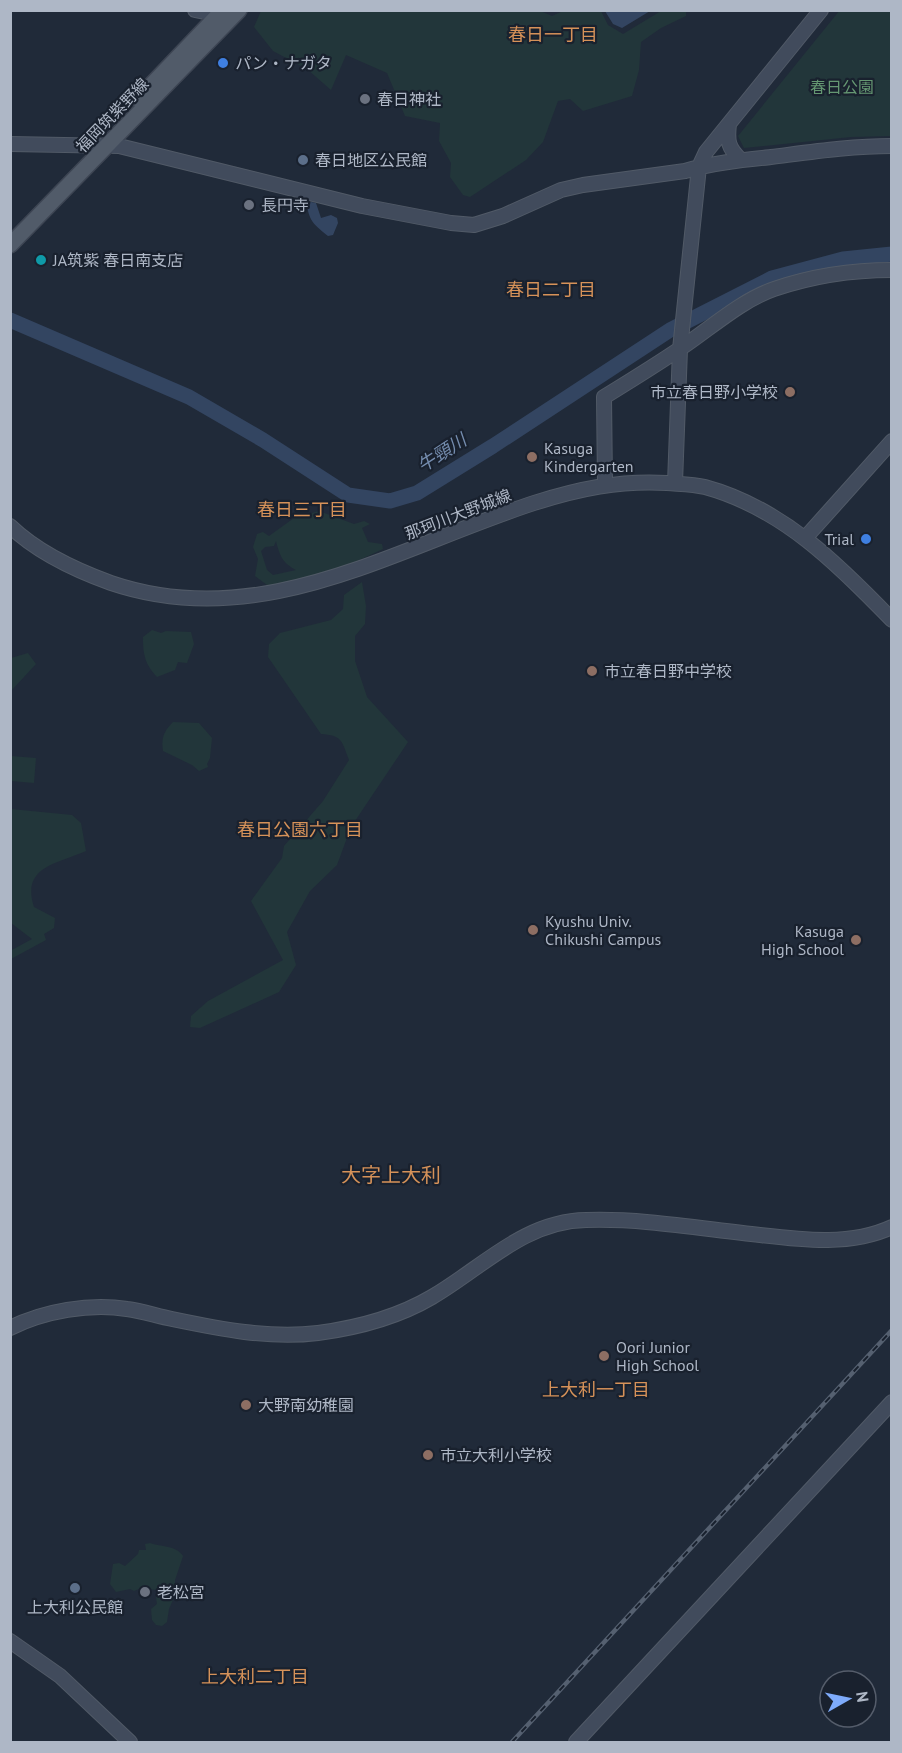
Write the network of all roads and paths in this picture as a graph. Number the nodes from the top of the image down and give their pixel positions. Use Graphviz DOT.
graph roads {
  1 [pos="195,10"];
  2 [pos="239,10"];
  3 [pos="821,10"];
  4 [pos="221,13"];
  5 [pos="729,124"];
  6 [pos="10,144"];
  7 [pos="101,145"];
  8 [pos="891,146"];
  9 [pos="741,160"];
  10 [pos="699,167"];
  11 [pos="10,230"];
  12 [pos="10,245"];
  13 [pos="891,270"];
  14 [pos="680,349"];
  15 [pos="891,441"];
  16 [pos="675,483"];
  17 [pos="605,484"];
  18 [pos="10,526"];
  19 [pos="806,537"];
  20 [pos="891,620"];
  21 [pos="891,1227"];
  22 [pos="10,1328"];
  23 [pos="891,1402"];
  24 [pos="10,1641"];
  25 [pos="130,1743"];
  26 [pos="576,1743"];
  1 -- 4 [label="street"];
  2 -- 7 [label="main road, 福岡筑紫野線"];
  3 -- 5 [label="street"];
  4 -- 7 [label="main road, 福岡筑紫野線"];
  5 -- 9 [label="street"];
  5 -- 10 [label="street"];
  6 -- 7 [label="street"];
  7 -- 10 [label="street"];
  7 -- 11 [label="main road, 福岡筑紫野線"];
  7 -- 12 [label="main road, 福岡筑紫野線"];
  8 -- 9 [label="street"];
  9 -- 10 [label="street"];
  10 -- 14 [label="street"];
  13 -- 14 [label="street"];
  14 -- 16 [label="street"];
  14 -- 17 [label="street"];
  15 -- 19 [label="street"];
  16 -- 17 [label="street, 那珂川大野城線"];
  16 -- 19 [label="street, 那珂川大野城線"];
  17 -- 18 [label="street, 那珂川大野城線"];
  19 -- 20 [label="street, 那珂川大野城線"];
  21 -- 22 [label="street"];
  23 -- 26 [label="street"];
  24 -- 25 [label="street"];
}
